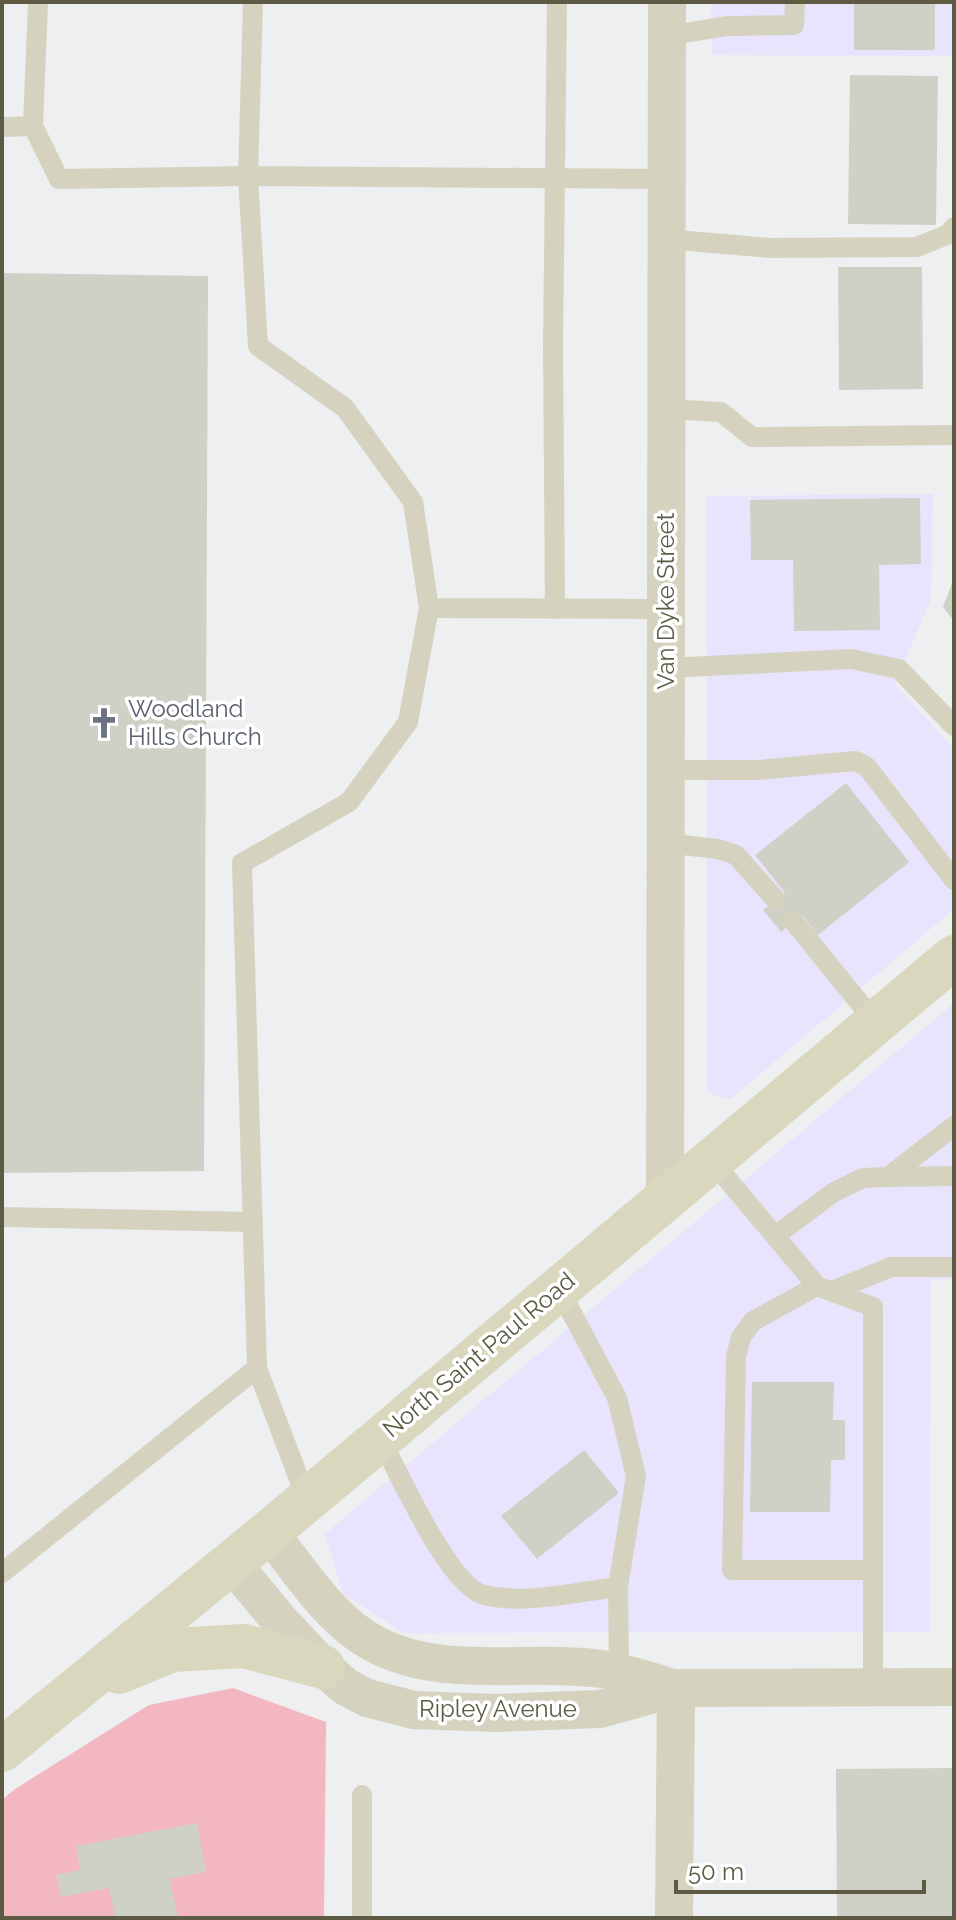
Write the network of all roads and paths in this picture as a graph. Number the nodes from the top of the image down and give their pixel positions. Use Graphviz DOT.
graph roads {
  1 [pos="38,2"];
  2 [pos="253,2"];
  3 [pos="557,2"];
  4 [pos="795,2"];
  5 [pos="667,19"];
  6 [pos="33,126"];
  7 [pos="2,127"];
  8 [pos="248,176"];
  9 [pos="554,178"];
  10 [pos="666,179"];
  11 [pos="954,227"];
  12 [pos="666,239"];
  13 [pos="666,409"];
  14 [pos="954,435"];
  15 [pos="429,608"];
  16 [pos="555,609"];
  17 [pos="666,609"];
  18 [pos="665,668"];
  19 [pos="954,726"];
  20 [pos="665,770"];
  21 [pos="665,843"];
  22 [pos="954,880"];
  23 [pos="776,900"];
  24 [pos="794,922"];
  25 [pos="954,957"];
  26 [pos="876,1023"];
  27 [pos="954,1126"];
  28 [pos="712,1161"];
  29 [pos="954,1176"];
  30 [pos="888,1177"];
  31 [pos="665,1200"];
  32 [pos="2,1217"];
  33 [pos="252,1222"];
  34 [pos="775,1236"];
  35 [pos="954,1267"];
  36 [pos="559,1289"];
  37 [pos="825,1289"];
  38 [pos="257,1368"];
  39 [pos="380,1438"];
  40 [pos="307,1500"];
  41 [pos="269,1532"];
  42 [pos="232,1563"];
  43 [pos="873,1570"];
  44 [pos="2,1573"];
  45 [pos="618,1587"];
  46 [pos="323,1667"];
  47 [pos="619,1673"];
  48 [pos="873,1687"];
  49 [pos="954,1687"];
  50 [pos="80,1688"];
  51 [pos="676,1688"];
  52 [pos="2,1750"];
  53 [pos="362,1795"];
  54 [pos="362,1918"];
  55 [pos="674,1918"];
  1 -- 6 [label="lane"];
  2 -- 8 [label="lane"];
  3 -- 9 [label="lane"];
  4 -- 5 [label="lane"];
  5 -- 10 [label="street, Van Dyke Street"];
  6 -- 7 [label="lane"];
  6 -- 8 [label="lane"];
  8 -- 9 [label="lane"];
  8 -- 15 [label="lane"];
  9 -- 10 [label="lane"];
  9 -- 16 [label="lane"];
  10 -- 12 [label="street, Van Dyke Street"];
  11 -- 12 [label="lane"];
  12 -- 13 [label="street, Van Dyke Street"];
  13 -- 14 [label="lane"];
  13 -- 17 [label="street, Van Dyke Street"];
  15 -- 16 [label="lane"];
  15 -- 33 [label="lane"];
  16 -- 17 [label="lane"];
  17 -- 18 [label="street, Van Dyke Street"];
  18 -- 19 [label="lane"];
  18 -- 20 [label="street, Van Dyke Street"];
  20 -- 21 [label="street, Van Dyke Street"];
  20 -- 22 [label="lane"];
  21 -- 23 [label="lane"];
  21 -- 31 [label="street, Van Dyke Street"];
  24 -- 26 [label="lane"];
  25 -- 26 [label="street, North Saint Paul Road"];
  26 -- 28 [label="street, North Saint Paul Road"];
  27 -- 30 [label="lane"];
  28 -- 31 [label="street, North Saint Paul Road"];
  28 -- 34 [label="lane"];
  29 -- 30 [label="lane"];
  30 -- 34 [label="lane"];
  31 -- 36 [label="street, North Saint Paul Road"];
  32 -- 33 [label="lane"];
  33 -- 38 [label="lane"];
  34 -- 37 [label="lane"];
  35 -- 37 [label="lane"];
  36 -- 39 [label="street, North Saint Paul Road"];
  36 -- 45 [label="lane"];
  37 -- 43 [label="lane"];
  37 -- 43 [label="lane"];
  38 -- 40 [label="lane"];
  38 -- 44 [label="lane"];
  39 -- 40 [label="street, North Saint Paul Road"];
  39 -- 45 [label="lane"];
  40 -- 41 [label="street, North Saint Paul Road"];
  41 -- 42 [label="street, North Saint Paul Road"];
  41 -- 47 [label="street, Ripley Avenue"];
  42 -- 46 [label="street, Ripley Avenue"];
  42 -- 50 [label="street, North Saint Paul Road"];
  43 -- 48 [label="lane"];
  45 -- 47 [label="lane"];
  46 -- 50 [label="street"];
  46 -- 51 [label="street, Ripley Avenue"];
  47 -- 51 [label="street, Ripley Avenue"];
  48 -- 49 [label="street, Ripley Avenue"];
  48 -- 51 [label="street, Ripley Avenue"];
  50 -- 52 [label="street, North Saint Paul Road"];
  51 -- 55 [label="street"];
  53 -- 54 [label="lane"];
}
